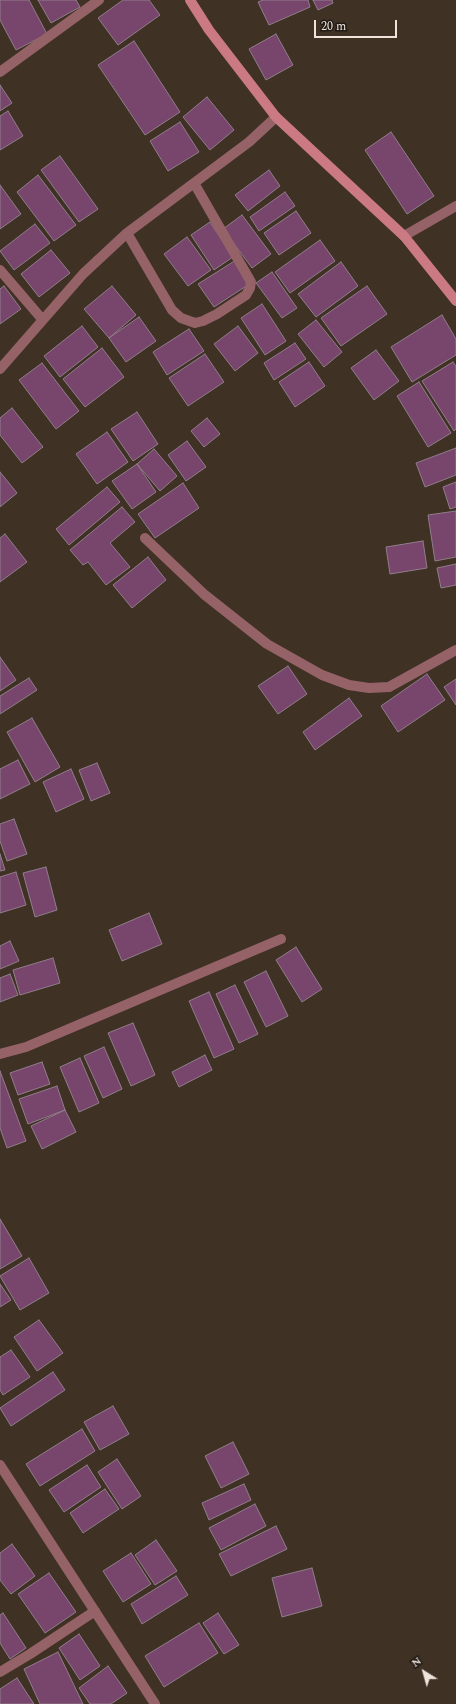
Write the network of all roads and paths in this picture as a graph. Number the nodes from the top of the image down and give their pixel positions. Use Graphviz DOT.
graph roads {
  1 [pos="99,0"];
  2 [pos="190,0"];
  3 [pos="0,72"];
  4 [pos="276,117"];
  5 [pos="194,183"];
  6 [pos="456,206"];
  7 [pos="127,233"];
  8 [pos="404,236"];
  9 [pos="0,270"];
  10 [pos="456,301"];
  11 [pos="42,319"];
  12 [pos="0,368"];
  13 [pos="145,538"];
  14 [pos="456,650"];
  15 [pos="281,939"];
  16 [pos="0,1054"];
  17 [pos="0,1465"];
  18 [pos="3,1476"];
  19 [pos="94,1611"];
  20 [pos="0,1672"];
  21 [pos="156,1704"];
  1 -- 3 [label="street"];
  2 -- 4 [label="street"];
  4 -- 5 [label="street"];
  4 -- 8 [label="street"];
  5 -- 7 [label="street"];
  5 -- 7 [label="street"];
  6 -- 8 [label="street"];
  7 -- 11 [label="street"];
  8 -- 10 [label="street"];
  9 -- 11 [label="street"];
  11 -- 12 [label="street"];
  13 -- 14 [label="street"];
  15 -- 16 [label="street"];
  17 -- 18 [label="street"];
  18 -- 19 [label="street"];
  19 -- 20 [label="street"];
  19 -- 21 [label="street"];
}
